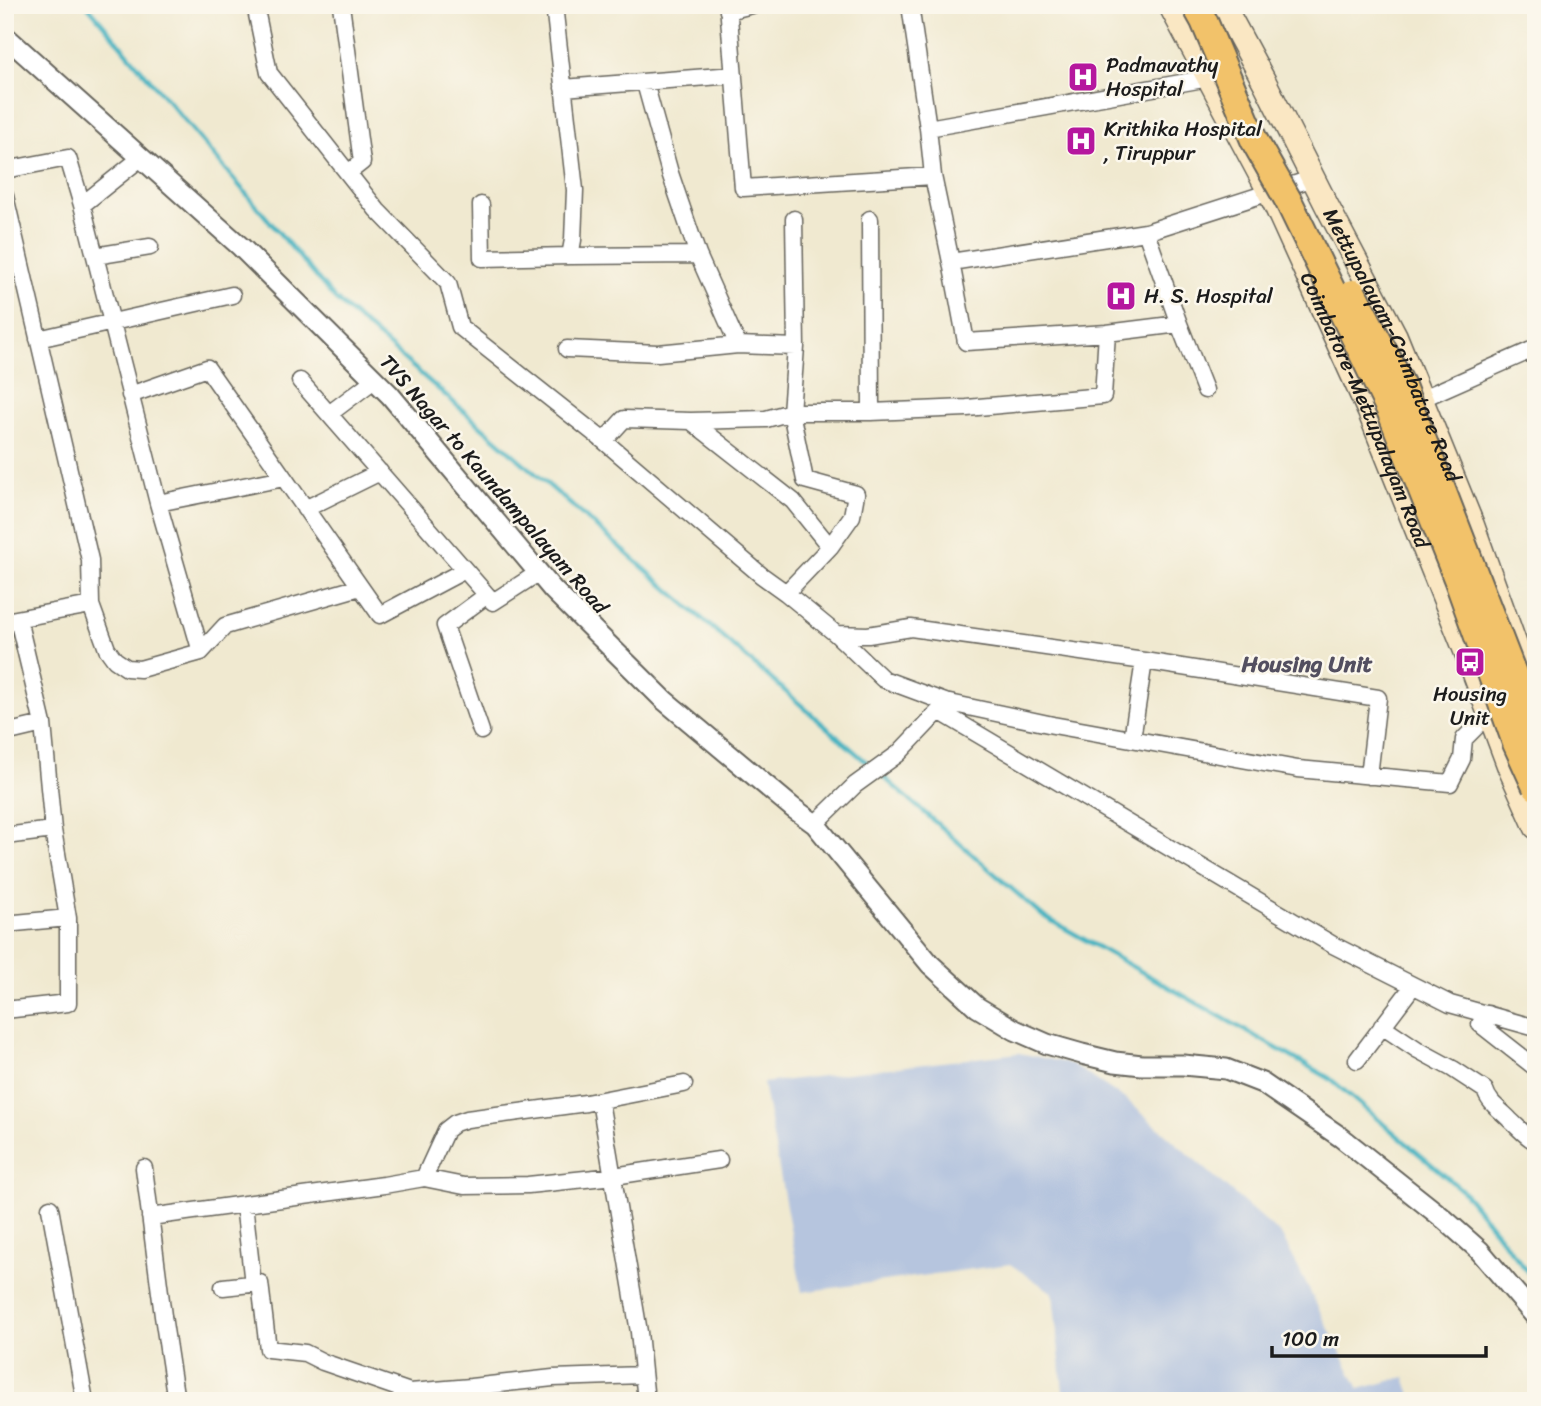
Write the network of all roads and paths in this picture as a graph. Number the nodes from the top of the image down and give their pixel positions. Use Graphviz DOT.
graph roads {
  1 [pos="255,5"];
  2 [pos="341,5"];
  3 [pos="554,5"];
  4 [pos="752,5"];
  5 [pos="910,5"];
  6 [pos="1170,5"];
  7 [pos="1195,5"];
  8 [pos="1212,5"];
  9 [pos="1223,5"];
  10 [pos="728,8"];
  11 [pos="5,36"];
  12 [pos="734,75"];
  13 [pos="1209,78"];
  14 [pos="645,83"];
  15 [pos="563,88"];
  16 [pos="928,128"];
  17 [pos="142,157"];
  18 [pos="5,170"];
  19 [pos="348,173"];
  20 [pos="933,176"];
  21 [pos="1314,178"];
  22 [pos="1270,194"];
  23 [pos="5,196"];
  24 [pos="82,205"];
  25 [pos="481,205"];
  26 [pos="794,219"];
  27 [pos="870,219"];
  28 [pos="1146,232"];
  29 [pos="150,247"];
  30 [pos="698,255"];
  31 [pos="570,256"];
  32 [pos="95,257"];
  33 [pos="951,262"];
  34 [pos="232,295"];
  35 [pos="111,321"];
  36 [pos="1179,324"];
  37 [pos="1107,333"];
  38 [pos="38,339"];
  39 [pos="738,345"];
  40 [pos="796,347"];
  41 [pos="1536,348"];
  42 [pos="567,349"];
  43 [pos="374,380"];
  44 [pos="300,381"];
  45 [pos="1205,390"];
  46 [pos="130,395"];
  47 [pos="1421,400"];
  48 [pos="791,412"];
  49 [pos="871,412"];
  50 [pos="330,414"];
  51 [pos="691,421"];
  52 [pos="604,442"];
  53 [pos="380,472"];
  54 [pos="284,478"];
  55 [pos="158,503"];
  56 [pos="305,509"];
  57 [pos="830,547"];
  58 [pos="465,570"];
  59 [pos="538,573"];
  60 [pos="360,587"];
  61 [pos="786,593"];
  62 [pos="486,595"];
  63 [pos="91,606"];
  64 [pos="12,620"];
  65 [pos="836,634"];
  66 [pos="201,652"];
  67 [pos="1144,661"];
  68 [pos="1535,691"];
  69 [pos="942,707"];
  70 [pos="1489,714"];
  71 [pos="43,724"];
  72 [pos="481,730"];
  73 [pos="5,733"];
  74 [pos="1536,733"];
  75 [pos="1132,739"];
  76 [pos="1369,776"];
  77 [pos="1536,787"];
  78 [pos="815,824"];
  79 [pos="1536,827"];
  80 [pos="54,830"];
  81 [pos="5,836"];
  82 [pos="68,918"];
  83 [pos="5,924"];
  84 [pos="1413,986"];
  85 [pos="5,1010"];
  86 [pos="1488,1014"];
  87 [pos="1382,1026"];
  88 [pos="1536,1028"];
  89 [pos="1357,1060"];
  90 [pos="1536,1068"];
  91 [pos="684,1084"];
  92 [pos="600,1101"];
  93 [pos="1536,1142"];
  94 [pos="719,1160"];
  95 [pos="144,1168"];
  96 [pos="614,1176"];
  97 [pos="424,1178"];
  98 [pos="244,1204"];
  99 [pos="50,1208"];
  100 [pos="150,1217"];
  101 [pos="253,1284"];
  102 [pos="223,1287"];
  103 [pos="1536,1317"];
  104 [pos="643,1375"];
  105 [pos="471,1394"];
  106 [pos="85,1401"];
  107 [pos="176,1401"];
  108 [pos="646,1401"];
  1 -- 19 [label="street"];
  2 -- 19 [label="street"];
  3 -- 15 [label="street"];
  4 -- 10 [label="street"];
  5 -- 16 [label="street"];
  6 -- 13 [label="main road, Coimbatore-Mettupalayam Road"];
  7 -- 77 [label="highway, bridge"];
  8 -- 74 [label="highway, bridge"];
  9 -- 21 [label="main road, Mettupalayam-Coimbatore Road"];
  10 -- 12 [label="street"];
  11 -- 17 [label="street, TVS Nagar to Kaundampalayam Road"];
  12 -- 14 [label="street"];
  12 -- 20 [label="street"];
  13 -- 16 [label="street"];
  13 -- 22 [label="main road, Coimbatore-Mettupalayam Road"];
  14 -- 15 [label="street"];
  14 -- 30 [label="street"];
  15 -- 31 [label="street"];
  16 -- 20 [label="street"];
  17 -- 24 [label="street"];
  17 -- 43 [label="street, TVS Nagar to Kaundampalayam Road"];
  18 -- 24 [label="street"];
  19 -- 52 [label="street"];
  20 -- 33 [label="street"];
  21 -- 22 [label="street"];
  21 -- 47 [label="main road, Mettupalayam-Coimbatore Road"];
  22 -- 28 [label="street"];
  22 -- 70 [label="main road, Coimbatore-Mettupalayam Road"];
  23 -- 38 [label="street"];
  24 -- 32 [label="street"];
  25 -- 31 [label="street"];
  26 -- 40 [label="street"];
  27 -- 49 [label="street"];
  28 -- 33 [label="street"];
  28 -- 36 [label="street"];
  29 -- 32 [label="street"];
  30 -- 31 [label="street"];
  30 -- 39 [label="street"];
  32 -- 35 [label="street"];
  33 -- 37 [label="street"];
  34 -- 35 [label="street"];
  35 -- 38 [label="street"];
  35 -- 46 [label="street"];
  36 -- 37 [label="street"];
  36 -- 45 [label="street"];
  37 -- 49 [label="street"];
  38 -- 63 [label="street"];
  39 -- 40 [label="street"];
  39 -- 42 [label="street"];
  40 -- 48 [label="street"];
  41 -- 47 [label="street"];
  43 -- 50 [label="street"];
  43 -- 59 [label="street, TVS Nagar to Kaundampalayam Road"];
  44 -- 50 [label="street"];
  46 -- 54 [label="street"];
  46 -- 55 [label="street"];
  47 -- 68 [label="main road, Mettupalayam-Coimbatore Road"];
  48 -- 49 [label="street"];
  48 -- 51 [label="street"];
  48 -- 57 [label="street"];
  50 -- 53 [label="street"];
  51 -- 52 [label="street"];
  51 -- 57 [label="street"];
  52 -- 61 [label="street"];
  53 -- 56 [label="street"];
  53 -- 58 [label="street"];
  54 -- 55 [label="street"];
  54 -- 56 [label="street"];
  55 -- 66 [label="street"];
  56 -- 60 [label="street"];
  57 -- 61 [label="street"];
  58 -- 60 [label="street"];
  58 -- 62 [label="street"];
  59 -- 62 [label="street"];
  59 -- 78 [label="street, TVS Nagar to Kaundampalayam Road"];
  60 -- 66 [label="street"];
  61 -- 65 [label="street"];
  62 -- 72 [label="street"];
  63 -- 64 [label="street"];
  63 -- 66 [label="street"];
  64 -- 71 [label="street"];
  65 -- 67 [label="street"];
  65 -- 69 [label="street"];
  67 -- 75 [label="street"];
  67 -- 76 [label="street"];
  69 -- 75 [label="street"];
  69 -- 78 [label="street"];
  69 -- 84 [label="street"];
  70 -- 76 [label="street"];
  70 -- 79 [label="main road, Coimbatore-Mettupalayam Road"];
  71 -- 73 [label="street"];
  71 -- 80 [label="street"];
  75 -- 76 [label="street"];
  78 -- 103 [label="street, TVS Nagar to Kaundampalayam Road"];
  80 -- 81 [label="street"];
  80 -- 82 [label="street"];
  82 -- 83 [label="street"];
  82 -- 85 [label="street"];
  84 -- 86 [label="street"];
  84 -- 87 [label="street"];
  86 -- 88 [label="street"];
  86 -- 90 [label="street"];
  87 -- 89 [label="street"];
  87 -- 93 [label="street"];
  91 -- 92 [label="street"];
  92 -- 96 [label="street"];
  92 -- 97 [label="street"];
  94 -- 96 [label="street"];
  95 -- 100 [label="street"];
  96 -- 97 [label="street"];
  96 -- 104 [label="street"];
  97 -- 98 [label="street"];
  98 -- 100 [label="street"];
  98 -- 101 [label="street"];
  99 -- 106 [label="street"];
  100 -- 107 [label="street"];
  101 -- 102 [label="street"];
  101 -- 105 [label="street"];
  104 -- 105 [label="street"];
  104 -- 108 [label="street"];
}
